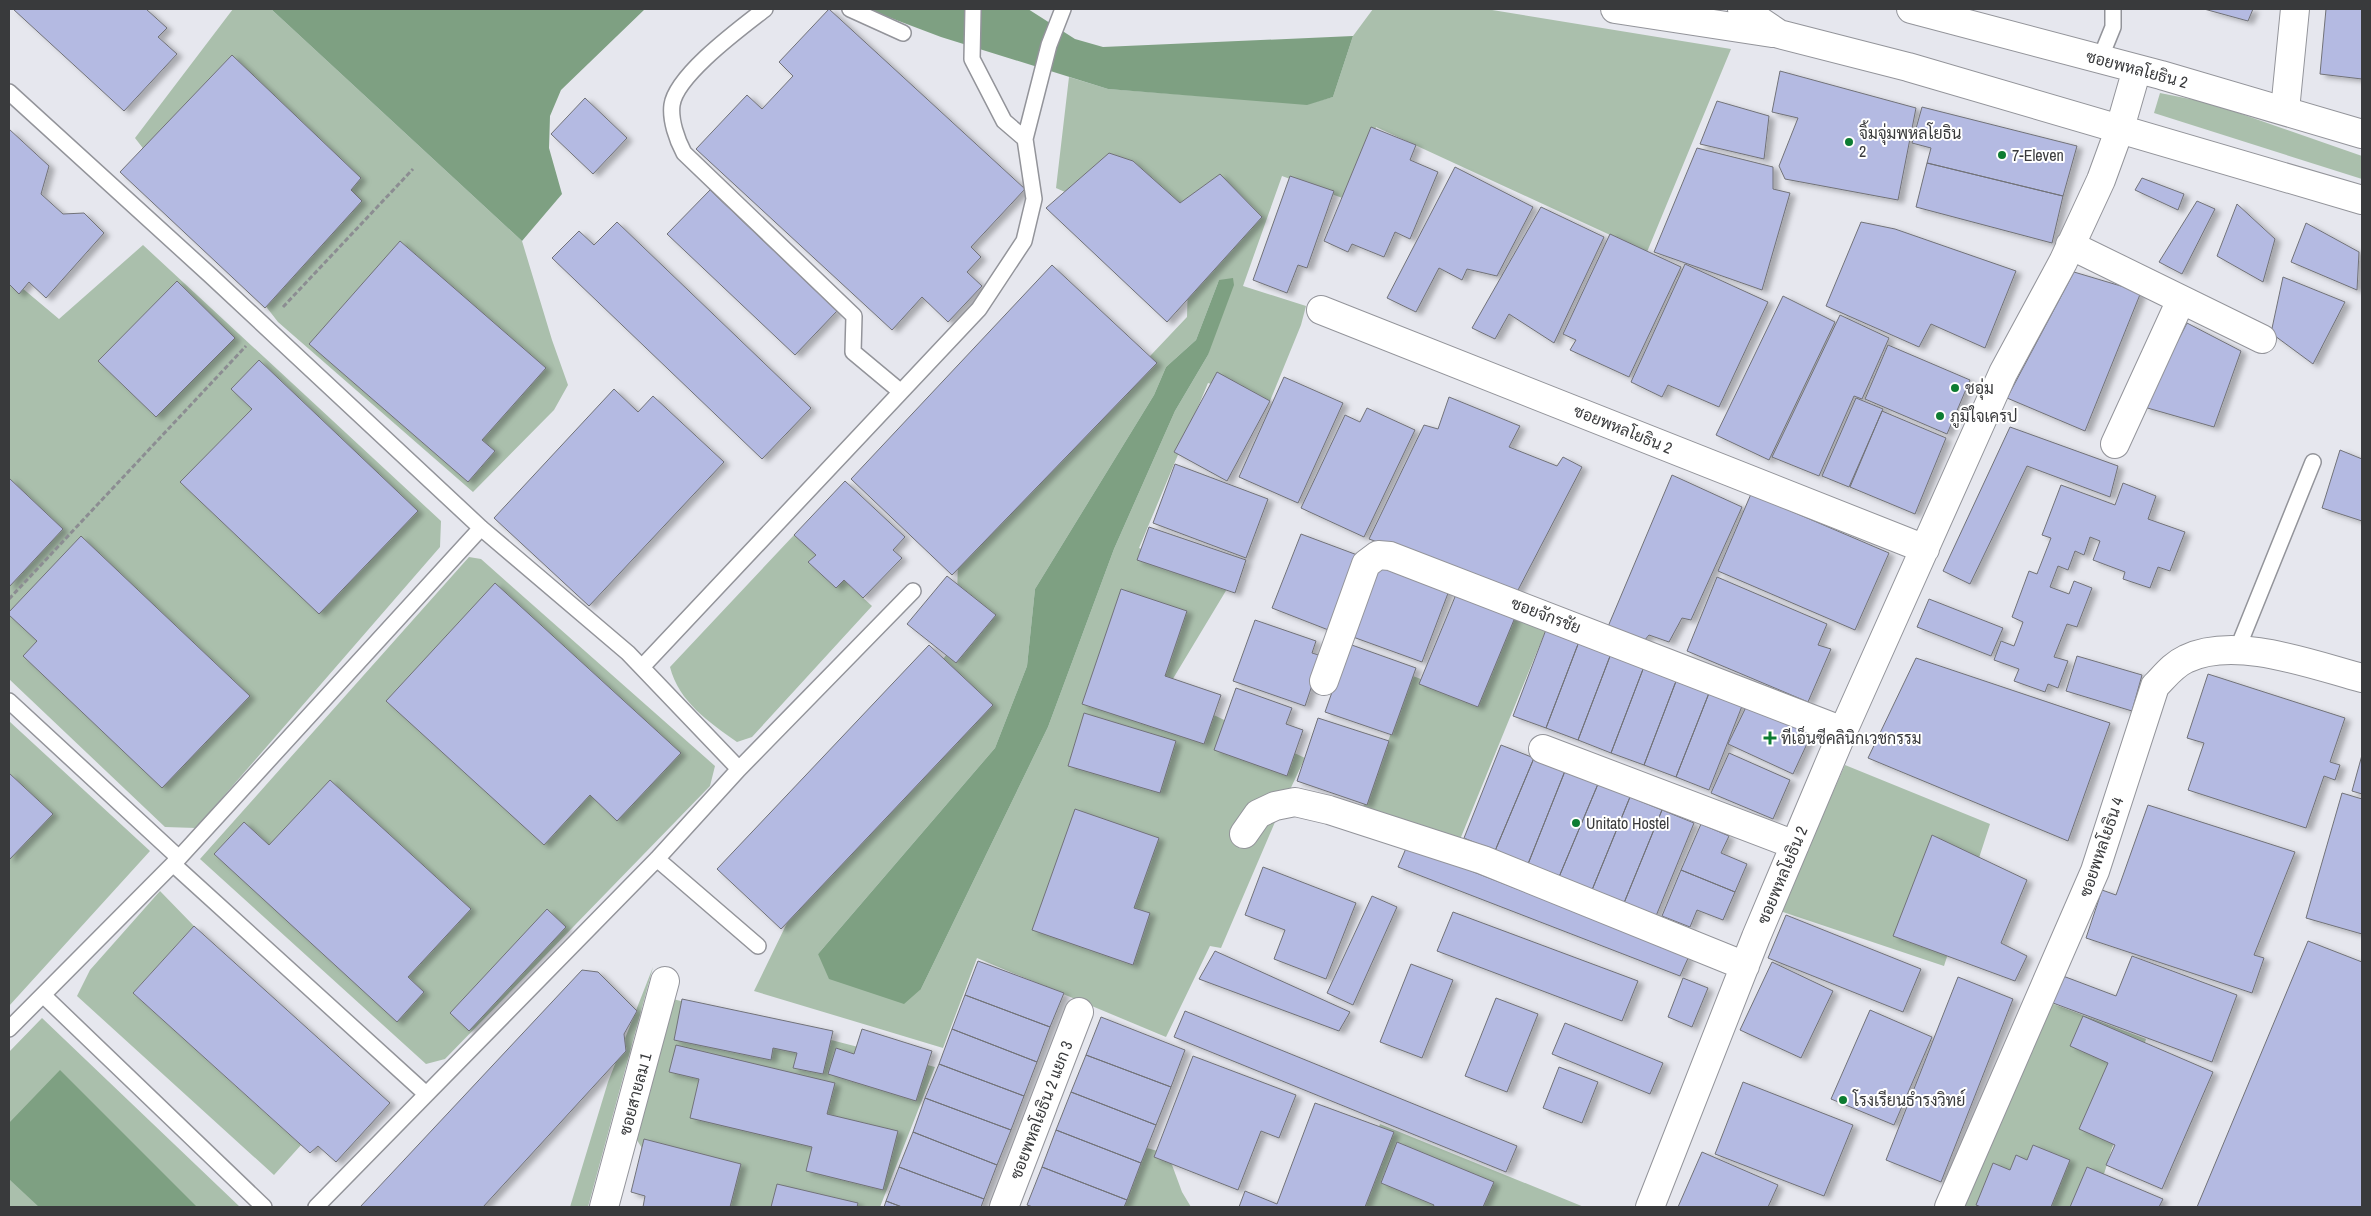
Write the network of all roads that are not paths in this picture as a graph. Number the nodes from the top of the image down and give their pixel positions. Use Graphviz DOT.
graph roads {
  1 [pos="765,9"];
  2 [pos="850,9"];
  3 [pos="973,9"];
  4 [pos="1615,9"];
  5 [pos="1742,9"];
  6 [pos="1911,9"];
  7 [pos="2112,9"];
  8 [pos="2295,9"];
  9 [pos="1062,11"];
  10 [pos="903,33"];
  11 [pos="1779,34"];
  12 [pos="2100,59"];
  13 [pos="2137,69"];
  14 [pos="9,92"];
  15 [pos="2285,110"];
  16 [pos="2120,128"];
  17 [pos="2362,134"];
  18 [pos="1024,139"];
  19 [pos="2362,200"];
  20 [pos="2070,245"];
  21 [pos="2181,300"];
  22 [pos="1322,310"];
  23 [pos="2262,339"];
  24 [pos="901,392"];
  25 [pos="2115,444"];
  26 [pos="2313,462"];
  27 [pos="481,528"];
  28 [pos="1925,549"];
  29 [pos="912,592"];
  30 [pos="2237,650"];
  31 [pos="642,666"];
  32 [pos="2362,678"];
  33 [pos="1324,681"];
  34 [pos="9,701"];
  35 [pos="1843,731"];
  36 [pos="1543,748"];
  37 [pos="739,769"];
  38 [pos="1244,834"];
  39 [pos="1794,845"];
  40 [pos="657,859"];
  41 [pos="176,861"];
  42 [pos="758,946"];
  43 [pos="1745,966"];
  44 [pos="665,981"];
  45 [pos="43,995"];
  46 [pos="1079,1012"];
  47 [pos="9,1029"];
  48 [pos="426,1094"];
  49 [pos="264,1207"];
  50 [pos="316,1207"];
  51 [pos="604,1207"];
  52 [pos="1004,1207"];
  53 [pos="1650,1207"];
  54 [pos="1948,1207"];
  1 -- 24 [label="lane"];
  2 -- 10 [label="lane"];
  3 -- 18 [label="lane"];
  4 -- 11 [label="street"];
  5 -- 11 [label="street"];
  6 -- 12 [label="street, ซอยพหลโยธิน 2"];
  7 -- 12 [label="lane"];
  8 -- 15 [label="street"];
  9 -- 18 [label="lane"];
  11 -- 16 [label="street"];
  12 -- 13 [label="street, ซอยพหลโยธิน 2"];
  13 -- 15 [label="street, ซอยพหลโยธิน 2"];
  13 -- 16 [label="street, ซอยพหลโยธิน 2"];
  14 -- 27 [label="lane"];
  15 -- 17 [label="street, ซอยพหลโยธิน 2"];
  16 -- 19 [label="street"];
  16 -- 20 [label="street, ซอยพหลโยธิน 2"];
  18 -- 24 [label="lane"];
  20 -- 21 [label="street"];
  20 -- 28 [label="street, ซอยพหลโยธิน 2"];
  21 -- 23 [label="street"];
  21 -- 25 [label="street"];
  22 -- 28 [label="street, ซอยพหลโยธิน 2"];
  24 -- 31 [label="lane"];
  26 -- 30 [label="lane"];
  27 -- 31 [label="lane"];
  27 -- 41 [label="lane"];
  28 -- 35 [label="street, ซอยพหลโยธิน 2"];
  29 -- 37 [label="lane"];
  30 -- 32 [label="street, ซอยพหลโยธิน 4"];
  30 -- 54 [label="street, ซอยพหลโยธิน 4"];
  31 -- 37 [label="lane"];
  33 -- 35 [label="street, ซอยจักรชัย"];
  34 -- 41 [label="lane"];
  35 -- 39 [label="street, ซอยพหลโยธิน 2"];
  36 -- 39 [label="street"];
  37 -- 40 [label="lane"];
  38 -- 43 [label="street"];
  39 -- 43 [label="street, ซอยพหลโยธิน 2"];
  40 -- 42 [label="lane"];
  40 -- 48 [label="lane"];
  41 -- 45 [label="lane"];
  41 -- 48 [label="lane"];
  43 -- 53 [label="street, ซอยพหลโยธิน 2"];
  44 -- 51 [label="street, ซอยสายลม 1"];
  45 -- 47 [label="lane"];
  45 -- 49 [label="lane"];
  46 -- 52 [label="street, ซอยพหลโยธิน 2 แยก 3"];
  48 -- 50 [label="lane"];
}
